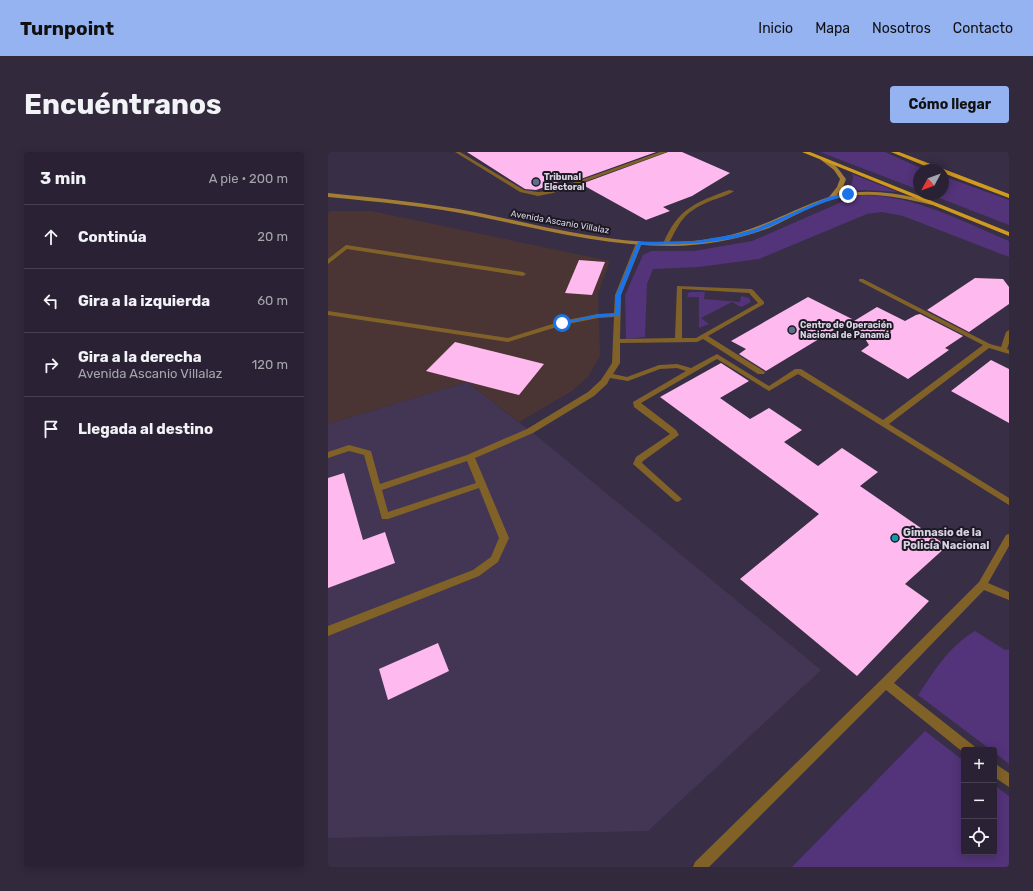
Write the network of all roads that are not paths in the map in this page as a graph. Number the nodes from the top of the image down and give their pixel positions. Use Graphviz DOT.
graph roads {
  1 [pos="457,152"];
  2 [pos="665,152"];
  3 [pos="805,152"];
  4 [pos="894,152"];
  5 [pos="823,159"];
  6 [pos="926,164"];
  7 [pos="949,173"];
  8 [pos="731,191"];
  9 [pos="328,195"];
  10 [pos="1009,196"];
  11 [pos="831,198"];
  12 [pos="932,203"];
  13 [pos="1009,234"];
  14 [pos="639,243"];
  15 [pos="666,244"];
  16 [pos="328,262"];
  17 [pos="523,274"];
  18 [pos="861,280"];
  19 [pos="328,313"];
  20 [pos="618,315"];
  21 [pos="1009,332"];
  22 [pos="703,336"];
  23 [pos="678,340"];
  24 [pos="617,341"];
  25 [pos="988,345"];
  26 [pos="1006,351"];
  27 [pos="692,370"];
  28 [pos="761,372"];
  29 [pos="608,375"];
  30 [pos="884,424"];
  31 [pos="328,455"];
  32 [pos="470,457"];
  33 [pos="482,484"];
  34 [pos="377,488"];
  35 [pos="678,498"];
  36 [pos="1009,502"];
  37 [pos="1009,538"];
  38 [pos="982,585"];
  39 [pos="1009,596"];
  40 [pos="328,630"];
  41 [pos="886,683"];
  42 [pos="966,747"];
  43 [pos="997,771"];
  44 [pos="1009,781"];
  45 [pos="700,867"];
  1 -- 2 [label="lane"];
  3 -- 5 [label="highway"];
  4 -- 6 [label="highway"];
  5 -- 11 [label="main road"];
  5 -- 12 [label="highway"];
  7 -- 10 [label="highway"];
  8 -- 15 [label="lane"];
  9 -- 14 [label="main road, Avenida Ascanio Villalaz"];
  11 -- 12 [label="main road, Avenida Ascanio Villalaz"];
  11 -- 15 [label="main road, Avenida Ascanio Villalaz"];
  12 -- 13 [label="highway"];
  14 -- 15 [label="main road, Avenida Ascanio Villalaz"];
  14 -- 20 [label="lane"];
  16 -- 17 [label="lane"];
  18 -- 25 [label="lane"];
  19 -- 20 [label="lane"];
  20 -- 24 [label="lane"];
  21 -- 26 [label="lane"];
  22 -- 23 [label="lane"];
  22 -- 23 [label="lane"];
  22 -- 28 [label="lane"];
  23 -- 24 [label="lane"];
  24 -- 29 [label="lane"];
  25 -- 26 [label="lane"];
  25 -- 30 [label="lane"];
  27 -- 29 [label="lane"];
  27 -- 30 [label="lane"];
  27 -- 35 [label="lane"];
  29 -- 32 [label="lane"];
  30 -- 36 [label="lane"];
  31 -- 34 [label="lane"];
  32 -- 33 [label="lane"];
  32 -- 34 [label="lane"];
  33 -- 34 [label="lane"];
  33 -- 40 [label="lane"];
  37 -- 38 [label="lane"];
  38 -- 39 [label="lane"];
  38 -- 41 [label="lane"];
  41 -- 42 [label="lane"];
  41 -- 45 [label="lane"];
  43 -- 44 [label="lane"];
}
